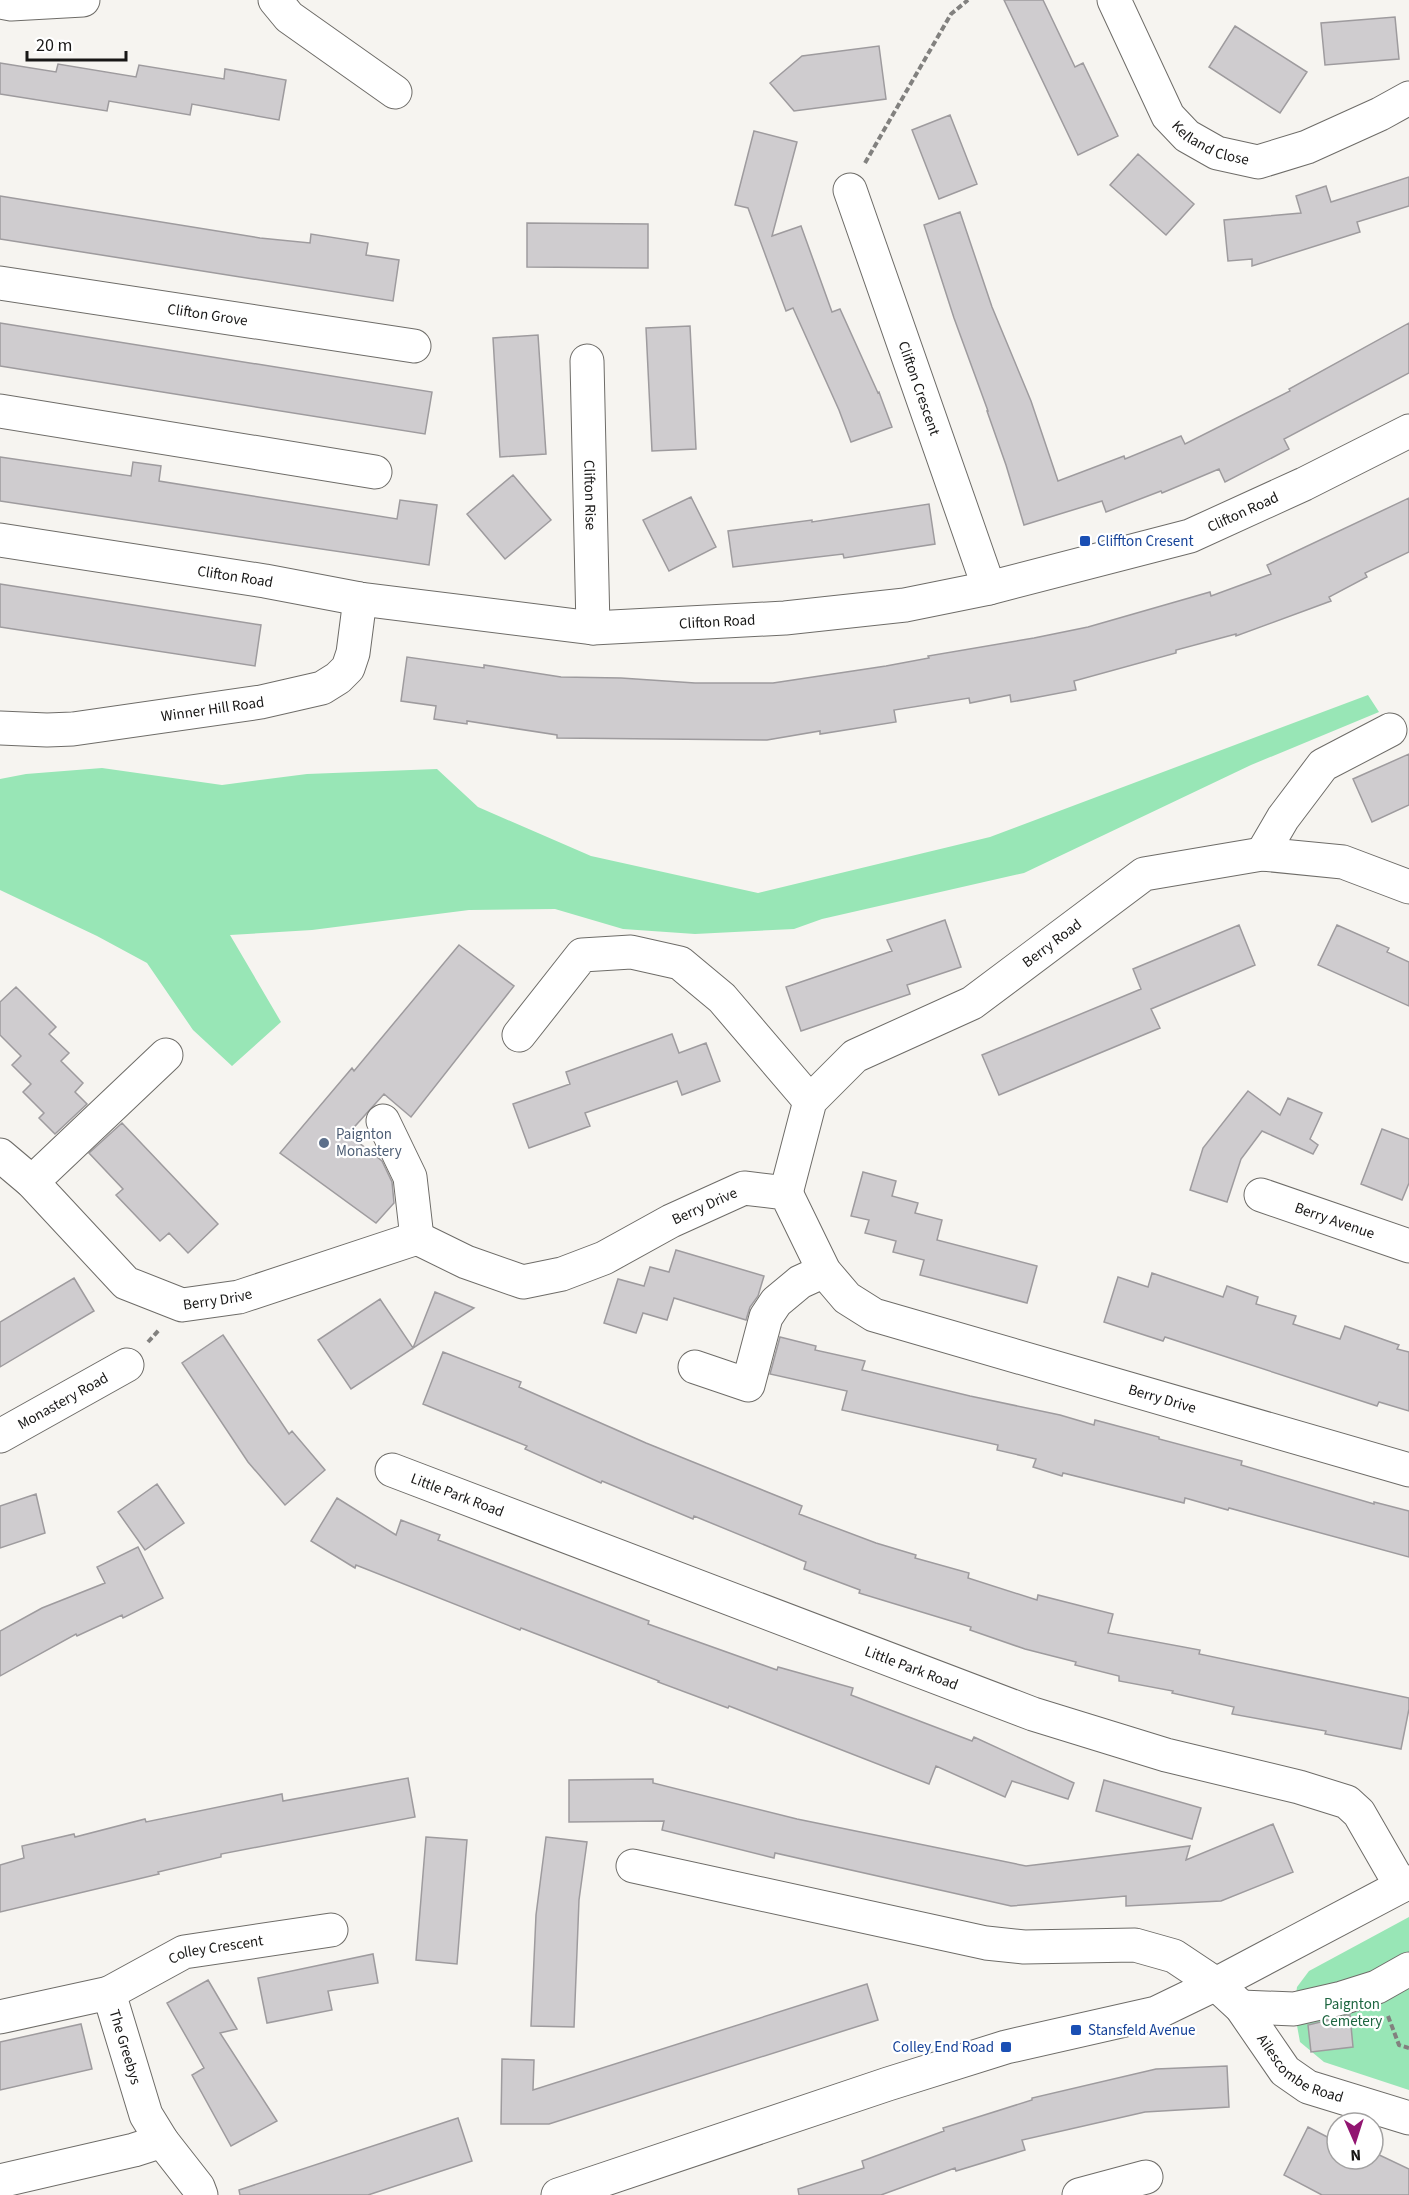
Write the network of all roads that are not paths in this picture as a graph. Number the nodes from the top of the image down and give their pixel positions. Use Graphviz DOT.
graph roads {
  1 [pos="83,0"];
  2 [pos="275,0"];
  3 [pos="1114,0"];
  4 [pos="0,2"];
  5 [pos="394,92"];
  6 [pos="1409,98"];
  7 [pos="850,190"];
  8 [pos="0,283"];
  9 [pos="414,346"];
  10 [pos="587,361"];
  11 [pos="0,411"];
  12 [pos="1409,431"];
  13 [pos="375,472"];
  14 [pos="0,540"];
  15 [pos="989,588"];
  16 [pos="360,599"];
  17 [pos="593,628"];
  18 [pos="0,728"];
  19 [pos="1390,730"];
  20 [pos="1262,854"];
  21 [pos="1409,887"];
  22 [pos="519,1035"];
  23 [pos="166,1055"];
  24 [pos="810,1101"];
  25 [pos="383,1121"];
  26 [pos="0,1155"];
  27 [pos="32,1182"];
  28 [pos="786,1193"];
  29 [pos="1262,1195"];
  30 [pos="417,1238"];
  31 [pos="1409,1246"];
  32 [pos="824,1271"];
  33 [pos="127,1365"];
  34 [pos="695,1367"];
  35 [pos="0,1436"];
  36 [pos="392,1470"];
  37 [pos="1409,1470"];
  38 [pos="633,1866"];
  39 [pos="1405,1884"];
  40 [pos="331,1930"];
  41 [pos="1409,1969"];
  42 [pos="1216,1984"];
  43 [pos="109,1993"];
  44 [pos="1241,2007"];
  45 [pos="0,2017"];
  46 [pos="1409,2118"];
  47 [pos="162,2142"];
  48 [pos="1146,2177"];
  49 [pos="0,2181"];
  50 [pos="201,2195"];
  51 [pos="558,2195"];
  52 [pos="1079,2195"];
  1 -- 4 [label="street"];
  2 -- 5 [label="street"];
  3 -- 6 [label="street, Kelland Close"];
  7 -- 15 [label="street, Clifton Crescent"];
  8 -- 9 [label="street, Clifton Grove"];
  10 -- 17 [label="street, Clifton Rise"];
  11 -- 13 [label="street"];
  12 -- 15 [label="street, Clifton Road"];
  14 -- 16 [label="street, Clifton Road"];
  15 -- 17 [label="street, Clifton Road"];
  16 -- 17 [label="street, Clifton Road"];
  16 -- 18 [label="street, Winner Hill Road"];
  19 -- 20 [label="street"];
  20 -- 21 [label="street, Berry Road"];
  20 -- 24 [label="street, Berry Road"];
  22 -- 24 [label="street"];
  23 -- 27 [label="street"];
  24 -- 28 [label="street"];
  25 -- 30 [label="street"];
  26 -- 27 [label="street, Berry Drive"];
  27 -- 30 [label="street, Berry Drive"];
  28 -- 30 [label="street, Berry Drive"];
  28 -- 32 [label="street, Berry Drive"];
  29 -- 31 [label="street, Berry Avenue"];
  32 -- 34 [label="street"];
  32 -- 37 [label="street, Berry Drive"];
  33 -- 35 [label="street, Monastery Road"];
  36 -- 39 [label="street, Little Park Road"];
  38 -- 42 [label="street"];
  39 -- 42 [label="street"];
  40 -- 43 [label="street, Colley Crescent"];
  41 -- 44 [label="street"];
  42 -- 44 [label="street, Ailescombe Road"];
  42 -- 51 [label="street"];
  43 -- 45 [label="street, The Greebys"];
  43 -- 47 [label="street, The Greebys"];
  44 -- 46 [label="street, Ailescombe Road"];
  47 -- 49 [label="street"];
  47 -- 50 [label="street, The Greebys"];
  48 -- 52 [label="street"];
}
